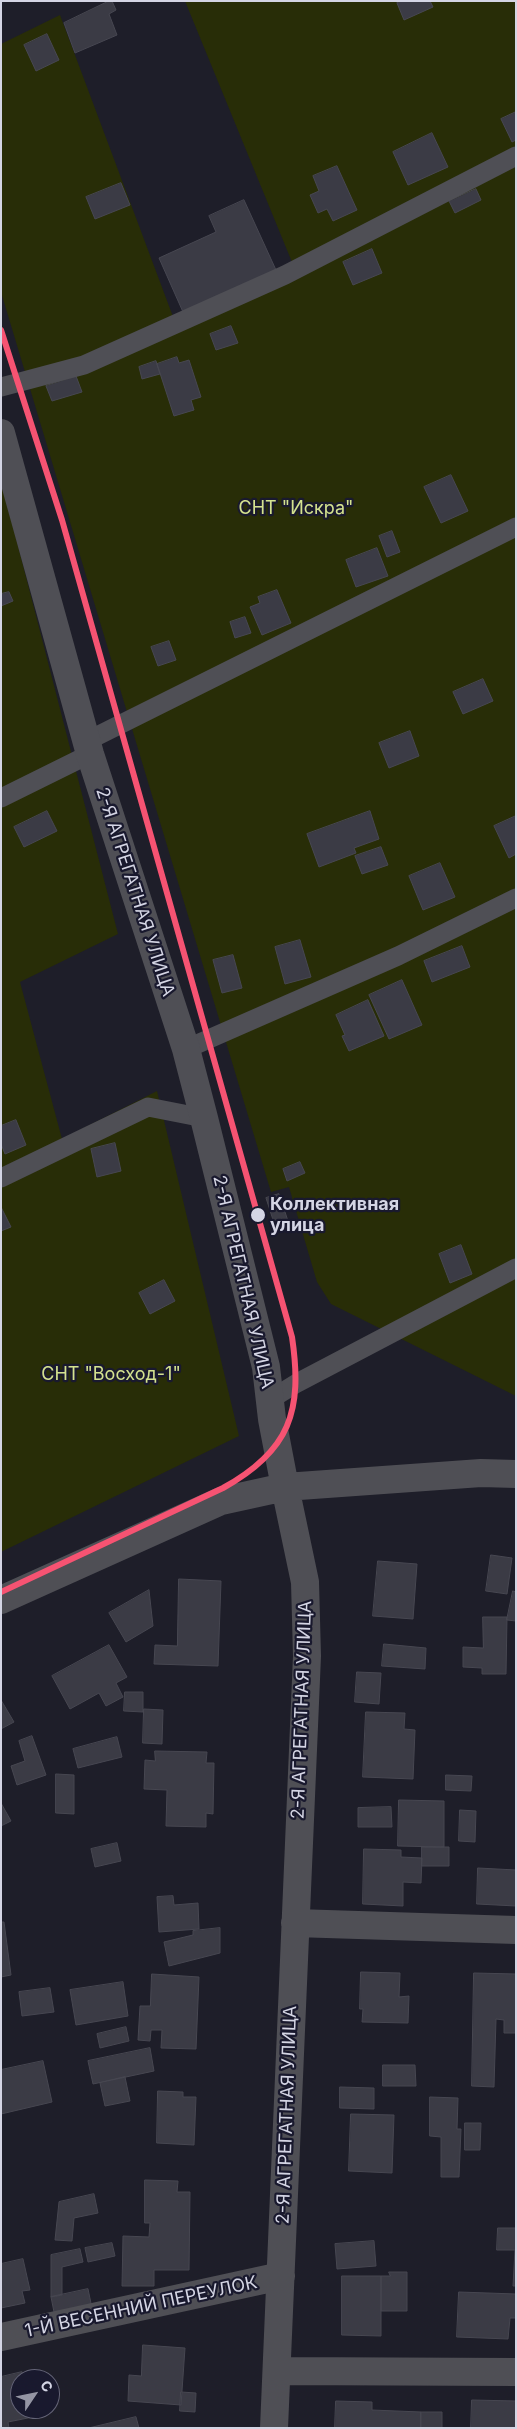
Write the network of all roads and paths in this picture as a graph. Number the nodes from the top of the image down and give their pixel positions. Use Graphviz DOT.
graph roads {
  1 [pos="516,156"];
  2 [pos="1,387"];
  3 [pos="1,433"];
  4 [pos="516,527"];
  5 [pos="89,747"];
  6 [pos="1,798"];
  7 [pos="516,898"];
  8 [pos="186,1049"];
  9 [pos="204,1118"];
  10 [pos="1,1178"];
  11 [pos="516,1268"];
  12 [pos="271,1410"];
  13 [pos="516,1474"];
  14 [pos="284,1481"];
  15 [pos="1,1600"];
  16 [pos="295,1923"];
  17 [pos="516,1930"];
  18 [pos="281,2276"];
  19 [pos="1,2337"];
  20 [pos="277,2370"];
  21 [pos="516,2372"];
  22 [pos="274,2428"];
  1 -- 2 [label="lane"];
  3 -- 5 [label="street, 2-Я АГРЕГАТНАЯ УЛИЦА"];
  4 -- 5 [label="lane"];
  5 -- 6 [label="lane"];
  5 -- 8 [label="street, 2-Я АГРЕГАТНАЯ УЛИЦА"];
  7 -- 8 [label="lane"];
  8 -- 9 [label="street, 2-Я АГРЕГАТНАЯ УЛИЦА"];
  9 -- 10 [label="lane"];
  9 -- 12 [label="street, 2-Я АГРЕГАТНАЯ УЛИЦА"];
  11 -- 12 [label="lane"];
  12 -- 14 [label="street, 2-Я АГРЕГАТНАЯ УЛИЦА"];
  13 -- 14 [label="street"];
  14 -- 15 [label="street"];
  14 -- 16 [label="street, 2-Я АГРЕГАТНАЯ УЛИЦА"];
  16 -- 17 [label="street"];
  16 -- 18 [label="street, 2-Я АГРЕГАТНАЯ УЛИЦА"];
  18 -- 19 [label="street, 1-Й ВЕСЕННИЙ ПЕРЕУЛОК"];
  18 -- 20 [label="street, 2-Я АГРЕГАТНАЯ УЛИЦА"];
  20 -- 21 [label="street"];
  20 -- 22 [label="street, 2-Я АГРЕГАТНАЯ УЛИЦА"];
}
